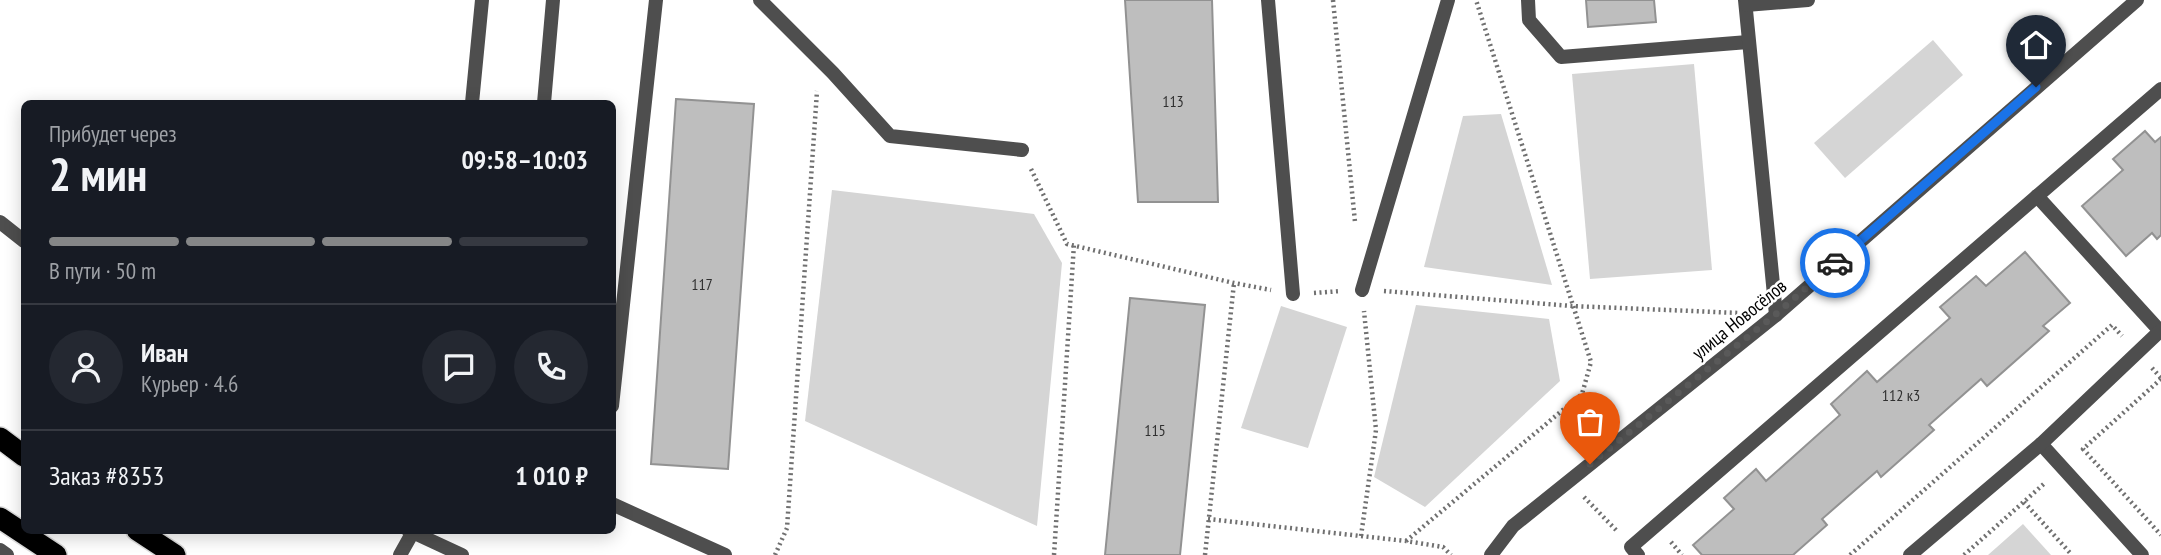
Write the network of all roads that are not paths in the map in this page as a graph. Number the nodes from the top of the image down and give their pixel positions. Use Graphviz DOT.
graph roads {
  1 [pos="482,0"];
  2 [pos="553,0"];
  3 [pos="656,0"];
  4 [pos="1268,0"];
  5 [pos="1448,0"];
  6 [pos="1528,0"];
  7 [pos="1808,0"];
  8 [pos="2137,0"];
  9 [pos="766,2"];
  10 [pos="1746,2"];
  11 [pos="1748,42"];
  12 [pos="2161,89"];
  13 [pos="472,100"];
  14 [pos="544,100"];
  15 [pos="1022,149"];
  16 [pos="2037,196"];
  17 [pos="0,222"];
  18 [pos="21,239"];
  19 [pos="1362,290"];
  20 [pos="1293,294"];
  21 [pos="1776,314"];
  22 [pos="2160,331"];
  23 [pos="616,369"];
  24 [pos="0,438"];
  25 [pos="2041,444"];
  26 [pos="21,454"];
  27 [pos="616,506"];
  28 [pos="0,518"];
  29 [pos="20,532"];
  30 [pos="22,534"];
  31 [pos="23,534"];
  32 [pos="142,534"];
  33 [pos="410,534"];
  34 [pos="418,534"];
  35 [pos="0,550"];
  36 [pos="1635,551"];
  37 [pos="7,555"];
  38 [pos="45,555"];
  39 [pos="56,555"];
  40 [pos="175,555"];
  41 [pos="400,555"];
  42 [pos="462,555"];
  43 [pos="725,555"];
  44 [pos="1491,555"];
  45 [pos="1910,555"];
  46 [pos="2142,555"];
  1 -- 13 [label="street"];
  2 -- 14 [label="street"];
  3 -- 23 [label="street"];
  4 -- 20 [label="street"];
  5 -- 19 [label="street"];
  6 -- 11 [label="street"];
  7 -- 10 [label="street"];
  8 -- 21 [label="street, улица Новосёлов"];
  9 -- 15 [label="street"];
  10 -- 11 [label="street"];
  11 -- 21 [label="street"];
  12 -- 16 [label="street"];
  16 -- 22 [label="street"];
  16 -- 36 [label="street"];
  17 -- 18 [label="street"];
  21 -- 44 [label="street, улица Новосёлов"];
  22 -- 25 [label="street"];
  24 -- 26 [label="highway"];
  25 -- 45 [label="street"];
  25 -- 46 [label="street"];
  27 -- 43 [label="street"];
  28 -- 29 [label="highway"];
  30 -- 38 [label="street"];
  31 -- 39 [label="highway"];
  32 -- 40 [label="highway"];
  33 -- 41 [label="street"];
  34 -- 42 [label="street"];
  35 -- 37 [label="street"];
}
